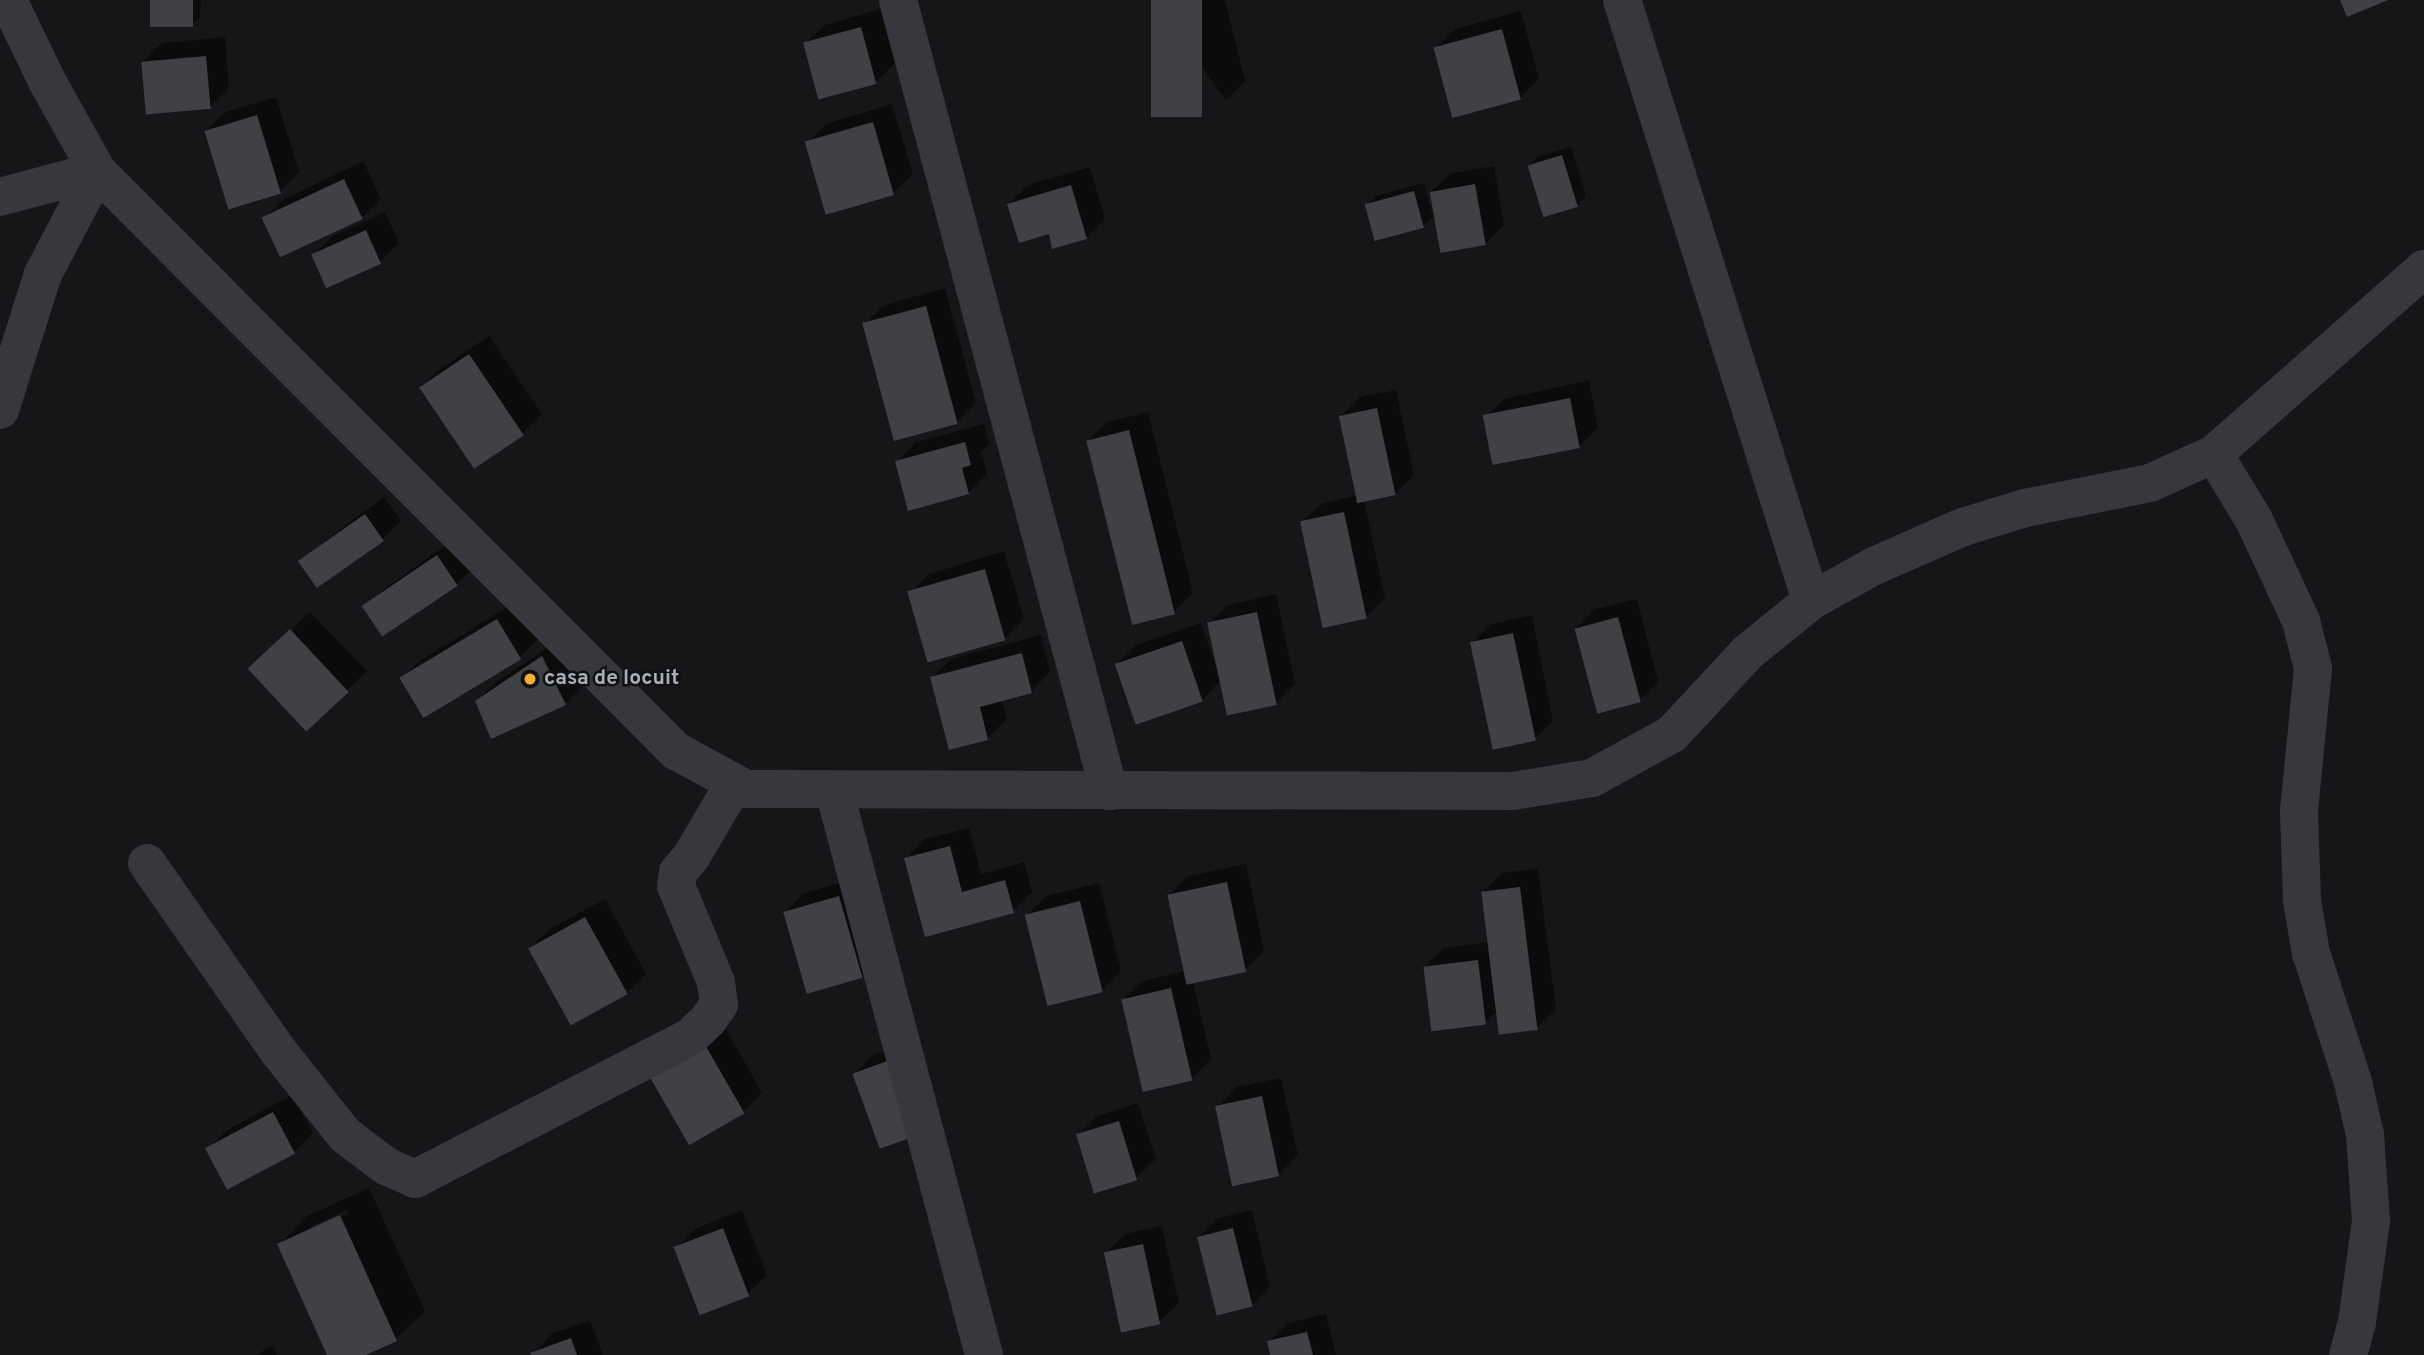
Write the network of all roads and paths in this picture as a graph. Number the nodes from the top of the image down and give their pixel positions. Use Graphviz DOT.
graph roads {
  1 [pos="8,0"];
  2 [pos="898,0"];
  3 [pos="1622,0"];
  4 [pos="97,171"];
  5 [pos="0,197"];
  6 [pos="2424,269"];
  7 [pos="0,410"];
  8 [pos="2214,454"];
  9 [pos="1811,601"];
  10 [pos="734,784"];
  11 [pos="834,790"];
  12 [pos="1109,791"];
  13 [pos="147,863"];
  14 [pos="984,1355"];
  15 [pos="2348,1355"];
  1 -- 4 [label="street"];
  2 -- 12 [label="street"];
  3 -- 9 [label="street"];
  4 -- 5 [label="street"];
  4 -- 7 [label="street"];
  4 -- 10 [label="street"];
  6 -- 8 [label="street"];
  8 -- 9 [label="street"];
  8 -- 15 [label="street"];
  9 -- 12 [label="street"];
  10 -- 11 [label="street"];
  10 -- 13 [label="street"];
  11 -- 12 [label="street"];
  11 -- 14 [label="street"];
}
